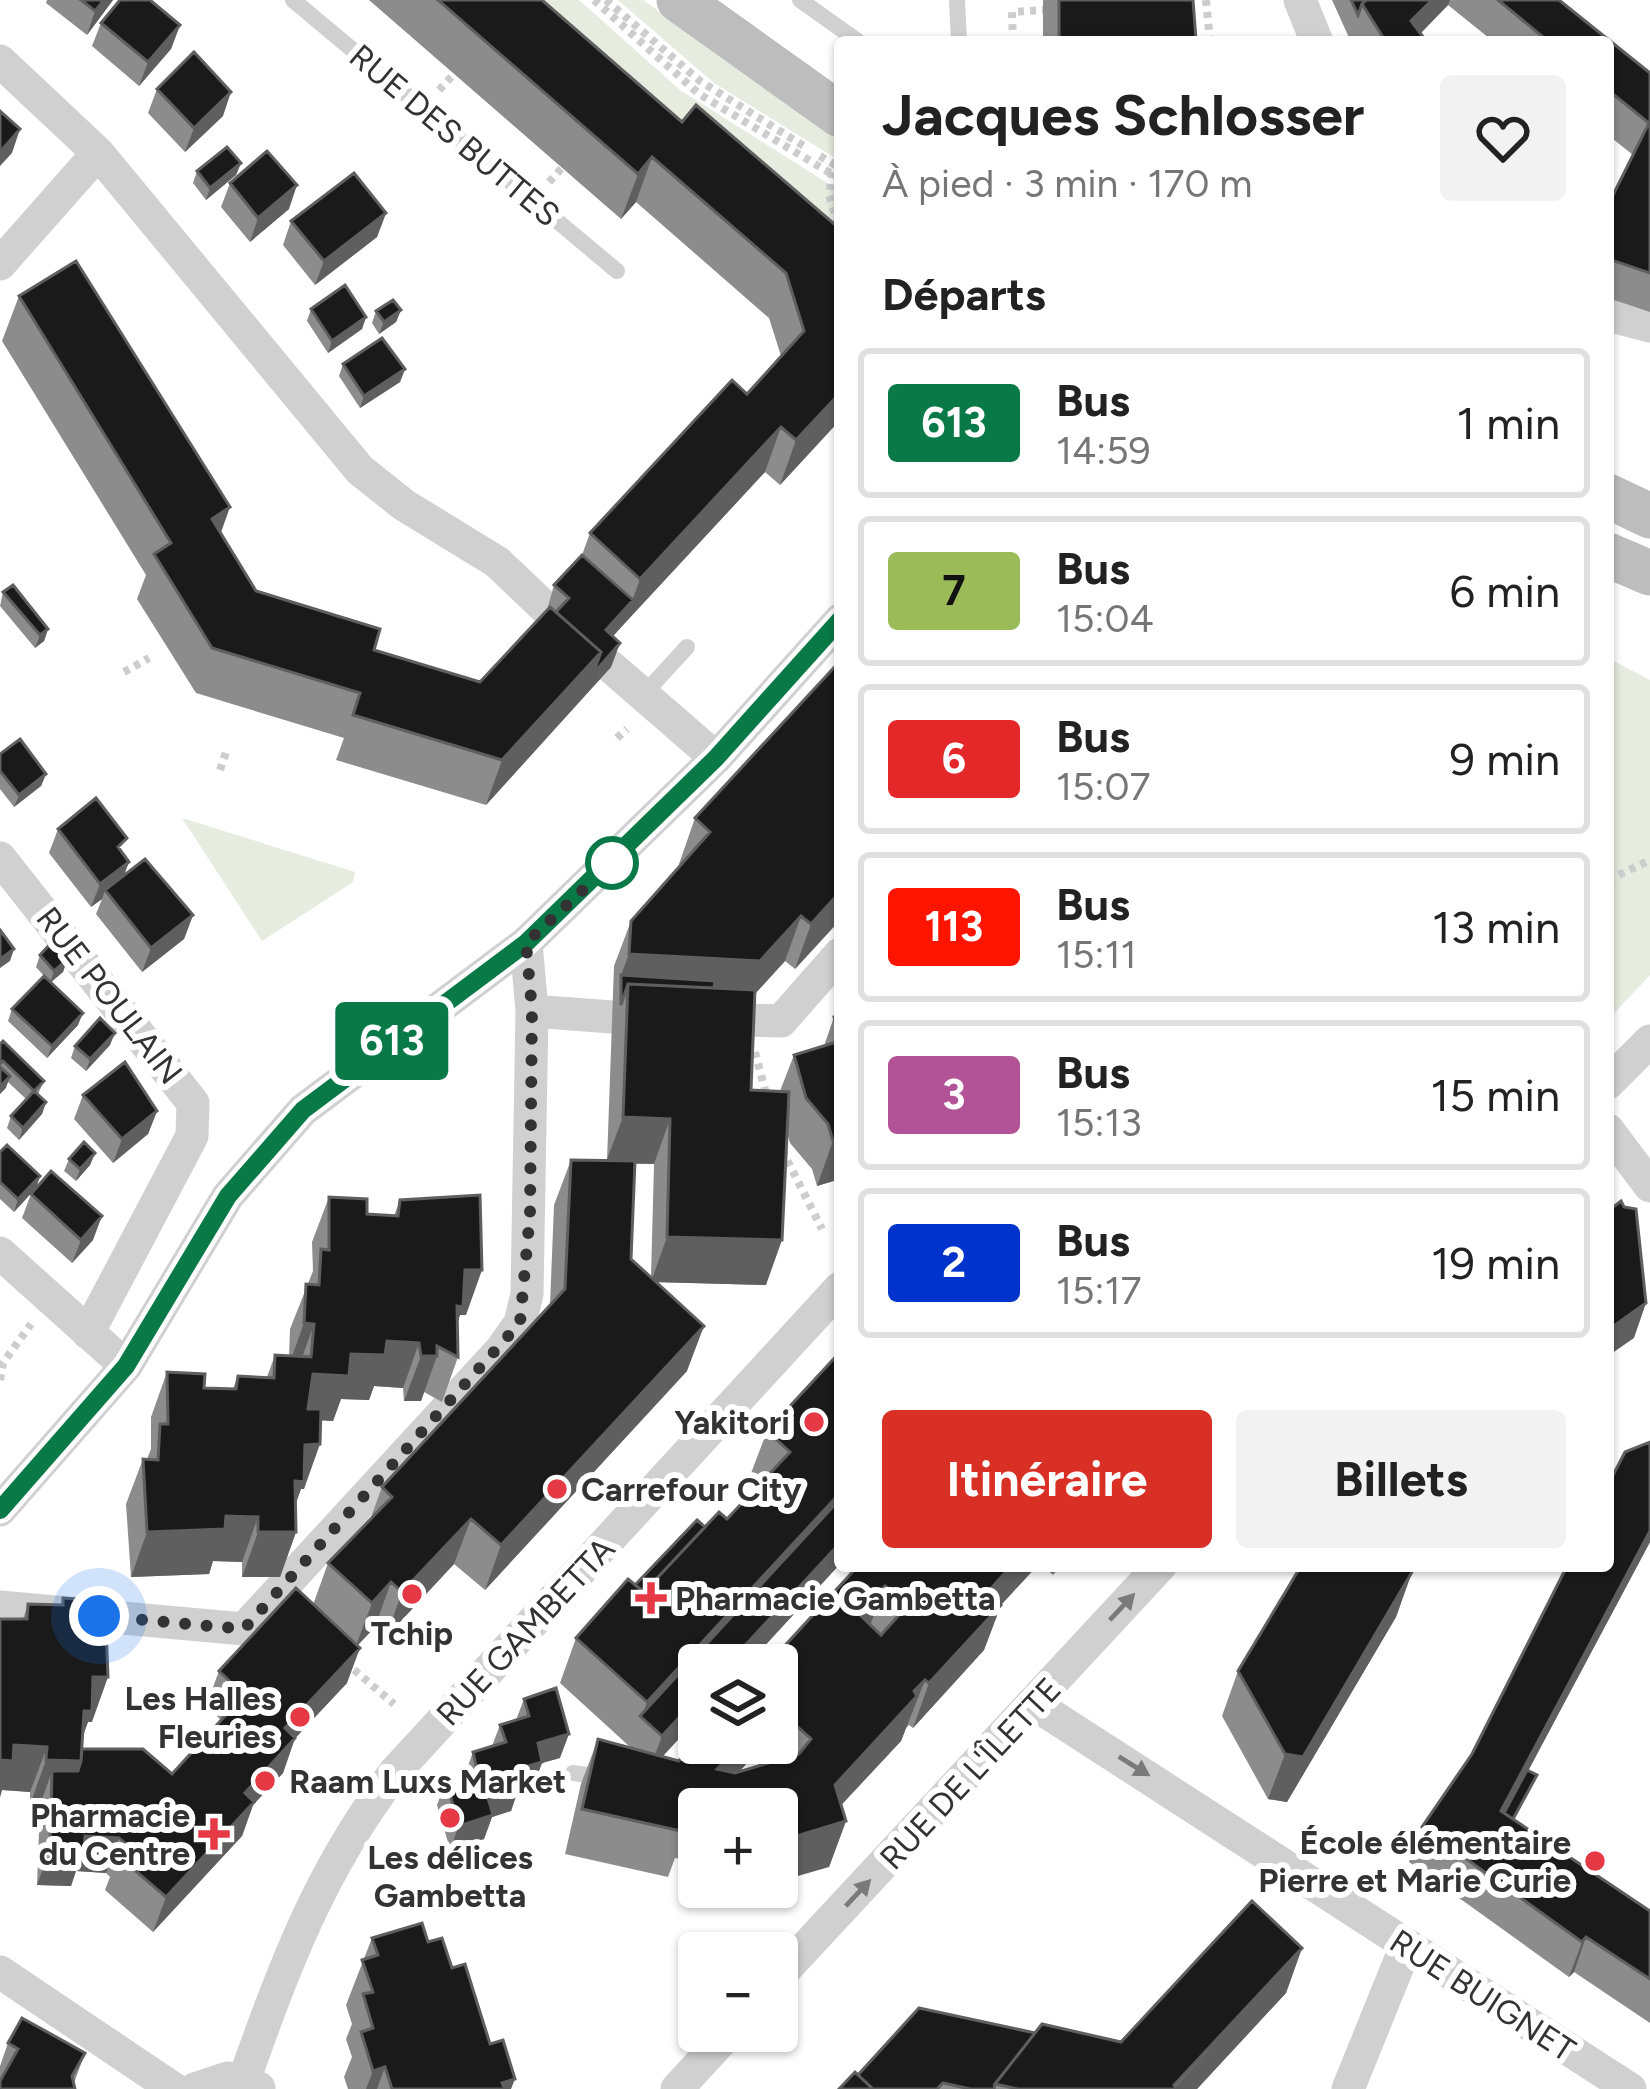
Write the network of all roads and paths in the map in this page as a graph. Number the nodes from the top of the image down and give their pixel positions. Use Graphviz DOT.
graph roads {
  1 [pos="293,0"];
  2 [pos="594,0"];
  3 [pos="606,0"];
  4 [pos="679,0"];
  5 [pos="800,0"];
  6 [pos="957,0"];
  7 [pos="1206,0"];
  8 [pos="1300,0"];
  9 [pos="1044,10"];
  10 [pos="851,36"];
  11 [pos="958,36"];
  12 [pos="1013,36"];
  13 [pos="1209,36"];
  14 [pos="1315,36"];
  15 [pos="0,61"];
  16 [pos="454,74"];
  17 [pos="439,90"];
  18 [pos="834,111"];
  19 [pos="98,153"];
  20 [pos="562,167"];
  21 [pos="834,169"];
  22 [pos="834,169"];
  23 [pos="834,180"];
  24 [pos="548,184"];
  25 [pos="834,211"];
  26 [pos="0,264"];
  27 [pos="617,271"];
  28 [pos="1614,317"];
  29 [pos="1650,326"];
  30 [pos="1614,499"];
  31 [pos="1650,516"];
  32 [pos="1614,558"];
  33 [pos="1650,573"];
  34 [pos="560,622"];
  35 [pos="834,627"];
  36 [pos="687,647"];
  37 [pos="149,658"];
  38 [pos="611,667"];
  39 [pos="124,672"];
  40 [pos="644,694"];
  41 [pos="627,729"];
  42 [pos="617,738"];
  43 [pos="227,749"];
  44 [pos="716,758"];
  45 [pos="220,770"];
  46 [pos="0,858"];
  47 [pos="1650,860"];
  48 [pos="1614,877"];
  49 [pos="526,943"];
  50 [pos="834,961"];
  51 [pos="532,1010"];
  52 [pos="612,1017"];
  53 [pos="705,1019"];
  54 [pos="746,1020"];
  55 [pos="1650,1041"];
  56 [pos="1614,1077"];
  57 [pos="771,1109"];
  58 [pos="777,1132"];
  59 [pos="1614,1138"];
  60 [pos="1650,1186"];
  61 [pos="822,1228"];
  62 [pos="0,1253"];
  63 [pos="834,1295"];
  64 [pos="38,1313"];
  65 [pos="88,1333"];
  66 [pos="126,1366"];
  67 [pos="0,1380"];
  68 [pos="0,1510"];
  69 [pos="1155,1572"];
  70 [pos="0,1607"];
  71 [pos="327,1646"];
  72 [pos="1034,1704"];
  73 [pos="394,1705"];
  74 [pos="573,1773"];
  75 [pos="617,1780"];
  76 [pos="1406,1946"];
  77 [pos="798,1956"];
  78 [pos="0,1972"];
  79 [pos="711,2052"];
  80 [pos="1618,2077"];
  81 [pos="252,2084"];
  82 [pos="174,2089"];
  83 [pos="195,2089"];
  84 [pos="677,2089"];
  85 [pos="1348,2089"];
  1 -- 27 [label="lane, RUE DES BUTTES"];
  2 -- 21 [label="path"];
  3 -- 22 [label="path"];
  4 -- 18 [label="main road"];
  5 -- 10 [label="lane"];
  6 -- 11 [label="lane"];
  7 -- 13 [label="path"];
  8 -- 14 [label="street"];
  9 -- 12 [label="path"];
  15 -- 19 [label="street"];
  16 -- 17 [label="path"];
  19 -- 26 [label="street"];
  19 -- 34 [label="street"];
  20 -- 24 [label="path"];
  23 -- 25 [label="path"];
  28 -- 29 [label="street"];
  30 -- 31 [label="main road"];
  32 -- 33 [label="main road"];
  35 -- 44 [label="street"];
  36 -- 40 [label="lane"];
  37 -- 39 [label="path"];
  38 -- 40 [label="street"];
  40 -- 44 [label="street"];
  41 -- 42 [label="path"];
  43 -- 45 [label="path"];
  44 -- 49 [label="street"];
  46 -- 65 [label="street, RUE POULAIN"];
  47 -- 48 [label="path"];
  49 -- 51 [label="street"];
  49 -- 66 [label="street"];
  50 -- 54 [label="street"];
  51 -- 52 [label="street"];
  51 -- 70 [label="street"];
  53 -- 54 [label="street"];
  54 -- 57 [label="path"];
  55 -- 56 [label="street"];
  58 -- 61 [label="path"];
  59 -- 60 [label="street"];
  62 -- 65 [label="street"];
  63 -- 81 [label="street, RUE GAMBETTA"];
  64 -- 67 [label="path"];
  65 -- 66 [label="street"];
  66 -- 68 [label="street"];
  72 -- 69 [label="street, RUE DE L'ÎLETTE, one-way"];
  71 -- 73 [label="path"];
  72 -- 76 [label="street, RUE BUIGNET, one-way"];
  77 -- 72 [label="street, RUE DE L'ÎLETTE, one-way"];
  74 -- 75 [label="lane"];
  76 -- 80 [label="street, RUE BUIGNET"];
  76 -- 85 [label="street"];
  78 -- 82 [label="street"];
  79 -- 84 [label="street"];
  81 -- 83 [label="street"];
}
